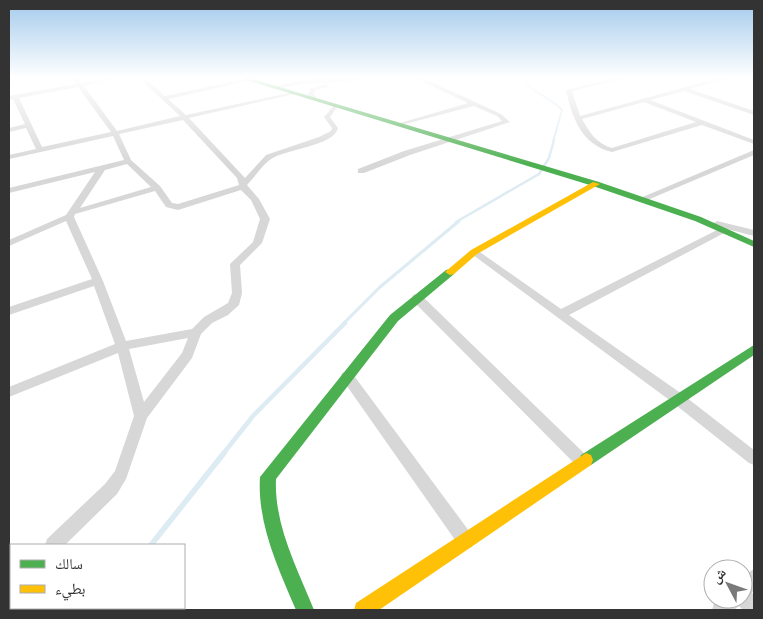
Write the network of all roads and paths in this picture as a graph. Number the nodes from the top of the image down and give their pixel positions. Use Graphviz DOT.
graph roads {
  1 [pos="19,107"];
  2 [pos="96,107"];
  3 [pos="173,107"];
  4 [pos="233,107"];
  5 [pos="334,107"];
  6 [pos="338,107"];
  7 [pos="463,107"];
  8 [pos="480,107"];
  9 [pos="575,107"];
  10 [pos="623,107"];
  11 [pos="662,107"];
  12 [pos="737,107"];
  13 [pos="749,107"];
  14 [pos="743,109"];
  15 [pos="754,113"];
  16 [pos="185,118"];
  17 [pos="579,118"];
  18 [pos="703,122"];
  19 [pos="399,125"];
  20 [pos="28,126"];
  21 [pos="9,130"];
  22 [pos="116,134"];
  23 [pos="452,141"];
  24 [pos="754,142"];
  25 [pos="40,150"];
  26 [pos="754,152"];
  27 [pos="9,157"];
  28 [pos="128,161"];
  29 [pos="102,168"];
  30 [pos="361,171"];
  31 [pos="596,184"];
  32 [pos="243,185"];
  33 [pos="156,188"];
  34 [pos="9,190"];
  35 [pos="642,200"];
  36 [pos="71,214"];
  37 [pos="698,219"];
  38 [pos="723,230"];
  39 [pos="754,233"];
  40 [pos="9,243"];
  41 [pos="754,244"];
  42 [pos="474,252"];
  43 [pos="98,282"];
  44 [pos="417,298"];
  45 [pos="9,311"];
  46 [pos="561,314"];
  47 [pos="196,332"];
  48 [pos="122,346"];
  49 [pos="754,349"];
  50 [pos="347,376"];
  51 [pos="9,392"];
  52 [pos="677,398"];
  53 [pos="141,416"];
  54 [pos="754,458"];
  55 [pos="582,461"];
  56 [pos="466,541"];
  57 [pos="54,544"];
  58 [pos="306,610"];
  59 [pos="363,610"];
  1 -- 20 [label="street"];
  2 -- 22 [label="street"];
  3 -- 16 [label="street"];
  4 -- 16 [label="street"];
  5 -- 32 [label="street"];
  6 -- 19 [label="street"];
  7 -- 19 [label="street"];
  8 -- 23 [label="street"];
  9 -- 17 [label="street"];
  10 -- 17 [label="street"];
  11 -- 18 [label="street"];
  12 -- 14 [label="street"];
  13 -- 14 [label="street"];
  14 -- 15 [label="street"];
  16 -- 22 [label="street"];
  16 -- 32 [label="street"];
  17 -- 18 [label="street"];
  18 -- 24 [label="street"];
  19 -- 23 [label="street"];
  20 -- 21 [label="street"];
  20 -- 25 [label="street"];
  22 -- 25 [label="street"];
  22 -- 28 [label="street"];
  23 -- 30 [label="street"];
  23 -- 31 [label="street"];
  25 -- 27 [label="street"];
  26 -- 35 [label="street"];
  28 -- 29 [label="street"];
  28 -- 33 [label="street"];
  29 -- 34 [label="street"];
  29 -- 36 [label="street"];
  31 -- 35 [label="street"];
  31 -- 42 [label="street"];
  32 -- 33 [label="street"];
  32 -- 47 [label="street"];
  33 -- 36 [label="street"];
  35 -- 37 [label="street"];
  36 -- 40 [label="street"];
  36 -- 43 [label="street"];
  37 -- 38 [label="street"];
  37 -- 39 [label="street"];
  38 -- 41 [label="street"];
  38 -- 46 [label="street"];
  42 -- 44 [label="street"];
  42 -- 46 [label="street"];
  43 -- 45 [label="street"];
  43 -- 48 [label="street"];
  44 -- 50 [label="street"];
  44 -- 55 [label="street"];
  46 -- 52 [label="street"];
  47 -- 48 [label="street"];
  47 -- 53 [label="street"];
  48 -- 51 [label="street"];
  48 -- 53 [label="street"];
  49 -- 52 [label="street"];
  50 -- 56 [label="street"];
  50 -- 58 [label="street"];
  52 -- 54 [label="street"];
  52 -- 55 [label="street"];
  53 -- 57 [label="street"];
  55 -- 56 [label="street"];
  56 -- 59 [label="street"];
}
